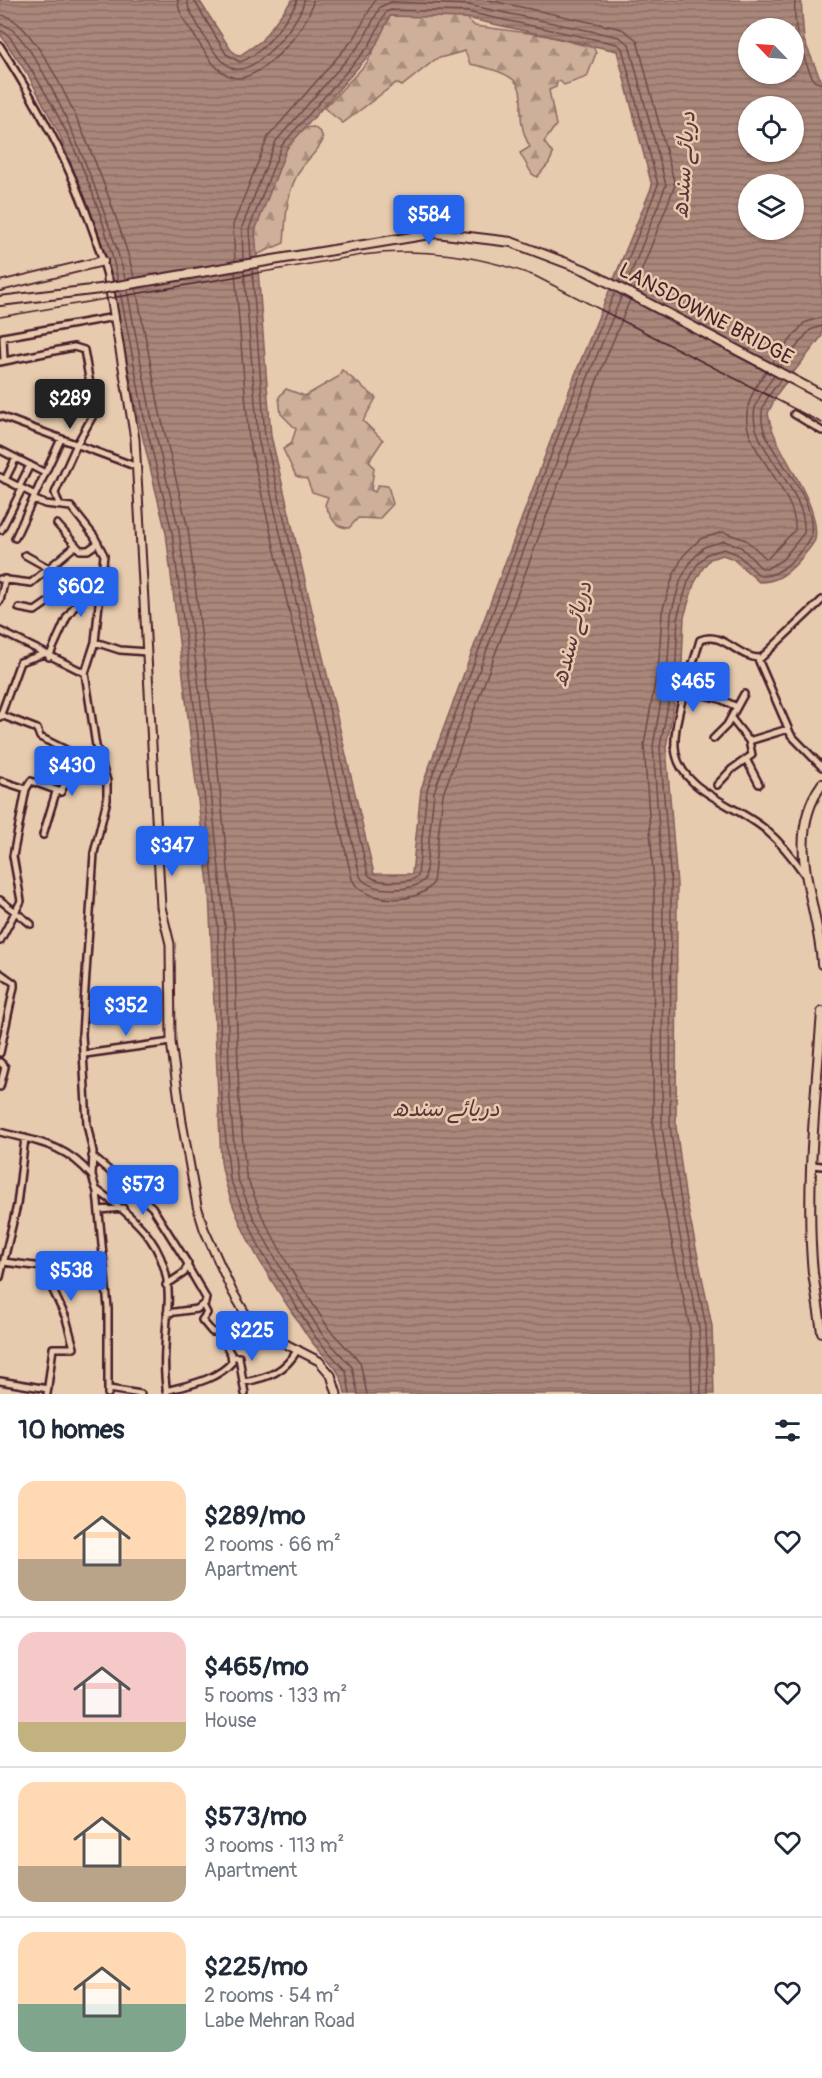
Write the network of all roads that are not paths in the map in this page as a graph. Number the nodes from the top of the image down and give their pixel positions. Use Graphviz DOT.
graph roads {
  1 [pos="0,46"];
  2 [pos="103,261"];
  3 [pos="108,279"];
  4 [pos="0,286"];
  5 [pos="0,301"];
  6 [pos="115,317"];
  7 [pos="2,360"];
  8 [pos="822,395"];
  9 [pos="794,414"];
  10 [pos="0,416"];
  11 [pos="822,431"];
  12 [pos="61,439"];
  13 [pos="76,444"];
  14 [pos="0,450"];
  15 [pos="16,458"];
  16 [pos="30,465"];
  17 [pos="132,465"];
  18 [pos="45,473"];
  19 [pos="3,479"];
  20 [pos="20,488"];
  21 [pos="34,497"];
  22 [pos="59,504"];
  23 [pos="57,524"];
  24 [pos="1,530"];
  25 [pos="15,538"];
  26 [pos="98,543"];
  27 [pos="75,546"];
  28 [pos="25,555"];
  29 [pos="49,569"];
  30 [pos="91,572"];
  31 [pos="3,579"];
  32 [pos="822,600"];
  33 [pos="0,601"];
  34 [pos="19,608"];
  35 [pos="0,631"];
  36 [pos="95,642"];
  37 [pos="147,652"];
  38 [pos="46,656"];
  39 [pos="758,659"];
  40 [pos="85,673"];
  41 [pos="687,691"];
  42 [pos="2,692"];
  43 [pos="9,692"];
  44 [pos="744,694"];
  45 [pos="737,707"];
  46 [pos="0,716"];
  47 [pos="731,718"];
  48 [pos="788,729"];
  49 [pos="713,739"];
  50 [pos="749,741"];
  51 [pos="78,755"];
  52 [pos="101,759"];
  53 [pos="746,759"];
  54 [pos="822,766"];
  55 [pos="2,780"];
  56 [pos="759,784"];
  57 [pos="822,784"];
  58 [pos="717,785"];
  59 [pos="26,789"];
  60 [pos="56,792"];
  61 [pos="43,835"];
  62 [pos="805,875"];
  63 [pos="0,900"];
  64 [pos="16,914"];
  65 [pos="31,924"];
  66 [pos="0,941"];
  67 [pos="822,964"];
  68 [pos="0,974"];
  69 [pos="822,1012"];
  70 [pos="0,1017"];
  71 [pos="7,1018"];
  72 [pos="821,1041"];
  73 [pos="171,1042"];
  74 [pos="0,1052"];
  75 [pos="85,1054"];
  76 [pos="0,1062"];
  77 [pos="0,1087"];
  78 [pos="0,1132"];
  79 [pos="25,1138"];
  80 [pos="93,1156"];
  81 [pos="818,1165"];
  82 [pos="92,1176"];
  83 [pos="96,1189"];
  84 [pos="123,1208"];
  85 [pos="99,1210"];
  86 [pos="3,1262"];
  87 [pos="188,1267"];
  88 [pos="0,1277"];
  89 [pos="166,1285"];
  90 [pos="820,1298"];
  91 [pos="203,1305"];
  92 [pos="167,1313"];
  93 [pos="822,1332"];
  94 [pos="297,1349"];
  95 [pos="232,1357"];
  96 [pos="0,1381"];
  97 [pos="243,1382"];
  98 [pos="48,1391"];
  99 [pos="108,1392"];
  100 [pos="166,1392"];
  101 [pos="141,1394"];
  102 [pos="245,1394"];
  103 [pos="337,1394"];
  1 -- 2 [label="street"];
  2 -- 3 [label="street"];
  2 -- 4 [label="main road"];
  3 -- 6 [label="street"];
  5 -- 8 [label="main road, LANSDOWNE BRIDGE, bridge"];
  6 -- 7 [label="street"];
  6 -- 37 [label="street"];
  7 -- 13 [label="street"];
  9 -- 11 [label="street"];
  10 -- 12 [label="street"];
  12 -- 13 [label="street"];
  12 -- 18 [label="street"];
  13 -- 17 [label="street"];
  13 -- 22 [label="street"];
  14 -- 15 [label="street"];
  15 -- 16 [label="street"];
  15 -- 19 [label="street"];
  16 -- 18 [label="street"];
  16 -- 20 [label="street"];
  18 -- 21 [label="street"];
  19 -- 20 [label="street"];
  20 -- 21 [label="street"];
  20 -- 24 [label="street"];
  21 -- 22 [label="street"];
  21 -- 25 [label="street"];
  22 -- 26 [label="street"];
  23 -- 27 [label="street"];
  26 -- 27 [label="street"];
  26 -- 36 [label="street"];
  27 -- 29 [label="street"];
  28 -- 29 [label="street"];
  29 -- 31 [label="street"];
  29 -- 34 [label="street"];
  30 -- 38 [label="street"];
  31 -- 33 [label="street"];
  32 -- 39 [label="street"];
  35 -- 38 [label="street"];
  36 -- 37 [label="street"];
  36 -- 40 [label="street"];
  37 -- 73 [label="street"];
  38 -- 40 [label="street"];
  38 -- 43 [label="street"];
  39 -- 41 [label="street"];
  39 -- 48 [label="street"];
  40 -- 52 [label="street"];
  41 -- 45 [label="street"];
  41 -- 62 [label="street"];
  42 -- 43 [label="street"];
  43 -- 46 [label="street"];
  44 -- 45 [label="street"];
  45 -- 47 [label="street"];
  46 -- 51 [label="street"];
  47 -- 49 [label="street"];
  47 -- 50 [label="street"];
  48 -- 50 [label="street"];
  48 -- 54 [label="street"];
  50 -- 53 [label="street"];
  51 -- 52 [label="street"];
  51 -- 60 [label="street"];
  52 -- 75 [label="street"];
  53 -- 56 [label="street"];
  53 -- 58 [label="street"];
  55 -- 59 [label="street"];
  57 -- 62 [label="main road"];
  59 -- 60 [label="street"];
  59 -- 64 [label="street"];
  60 -- 61 [label="street"];
  62 -- 67 [label="main road"];
  63 -- 64 [label="street"];
  64 -- 65 [label="street"];
  64 -- 66 [label="street"];
  68 -- 71 [label="street"];
  69 -- 72 [label="main road"];
  70 -- 71 [label="street"];
  71 -- 74 [label="street"];
  72 -- 81 [label="main road"];
  73 -- 75 [label="street"];
  73 -- 94 [label="street"];
  75 -- 80 [label="street"];
  76 -- 77 [label="street"];
  78 -- 79 [label="street"];
  79 -- 82 [label="street"];
  79 -- 86 [label="street"];
  80 -- 82 [label="street"];
  80 -- 87 [label="street"];
  81 -- 90 [label="main road"];
  82 -- 83 [label="street"];
  83 -- 84 [label="street"];
  83 -- 85 [label="street"];
  84 -- 85 [label="street"];
  84 -- 89 [label="street"];
  85 -- 99 [label="street"];
  86 -- 88 [label="street"];
  86 -- 98 [label="street"];
  87 -- 89 [label="street"];
  87 -- 91 [label="street"];
  89 -- 92 [label="street"];
  90 -- 93 [label="main road"];
  91 -- 92 [label="street"];
  91 -- 95 [label="street"];
  92 -- 100 [label="street"];
  94 -- 97 [label="street"];
  94 -- 103 [label="street"];
  95 -- 97 [label="street"];
  95 -- 100 [label="street"];
  96 -- 98 [label="street"];
  97 -- 102 [label="street"];
  99 -- 101 [label="street"];
}
